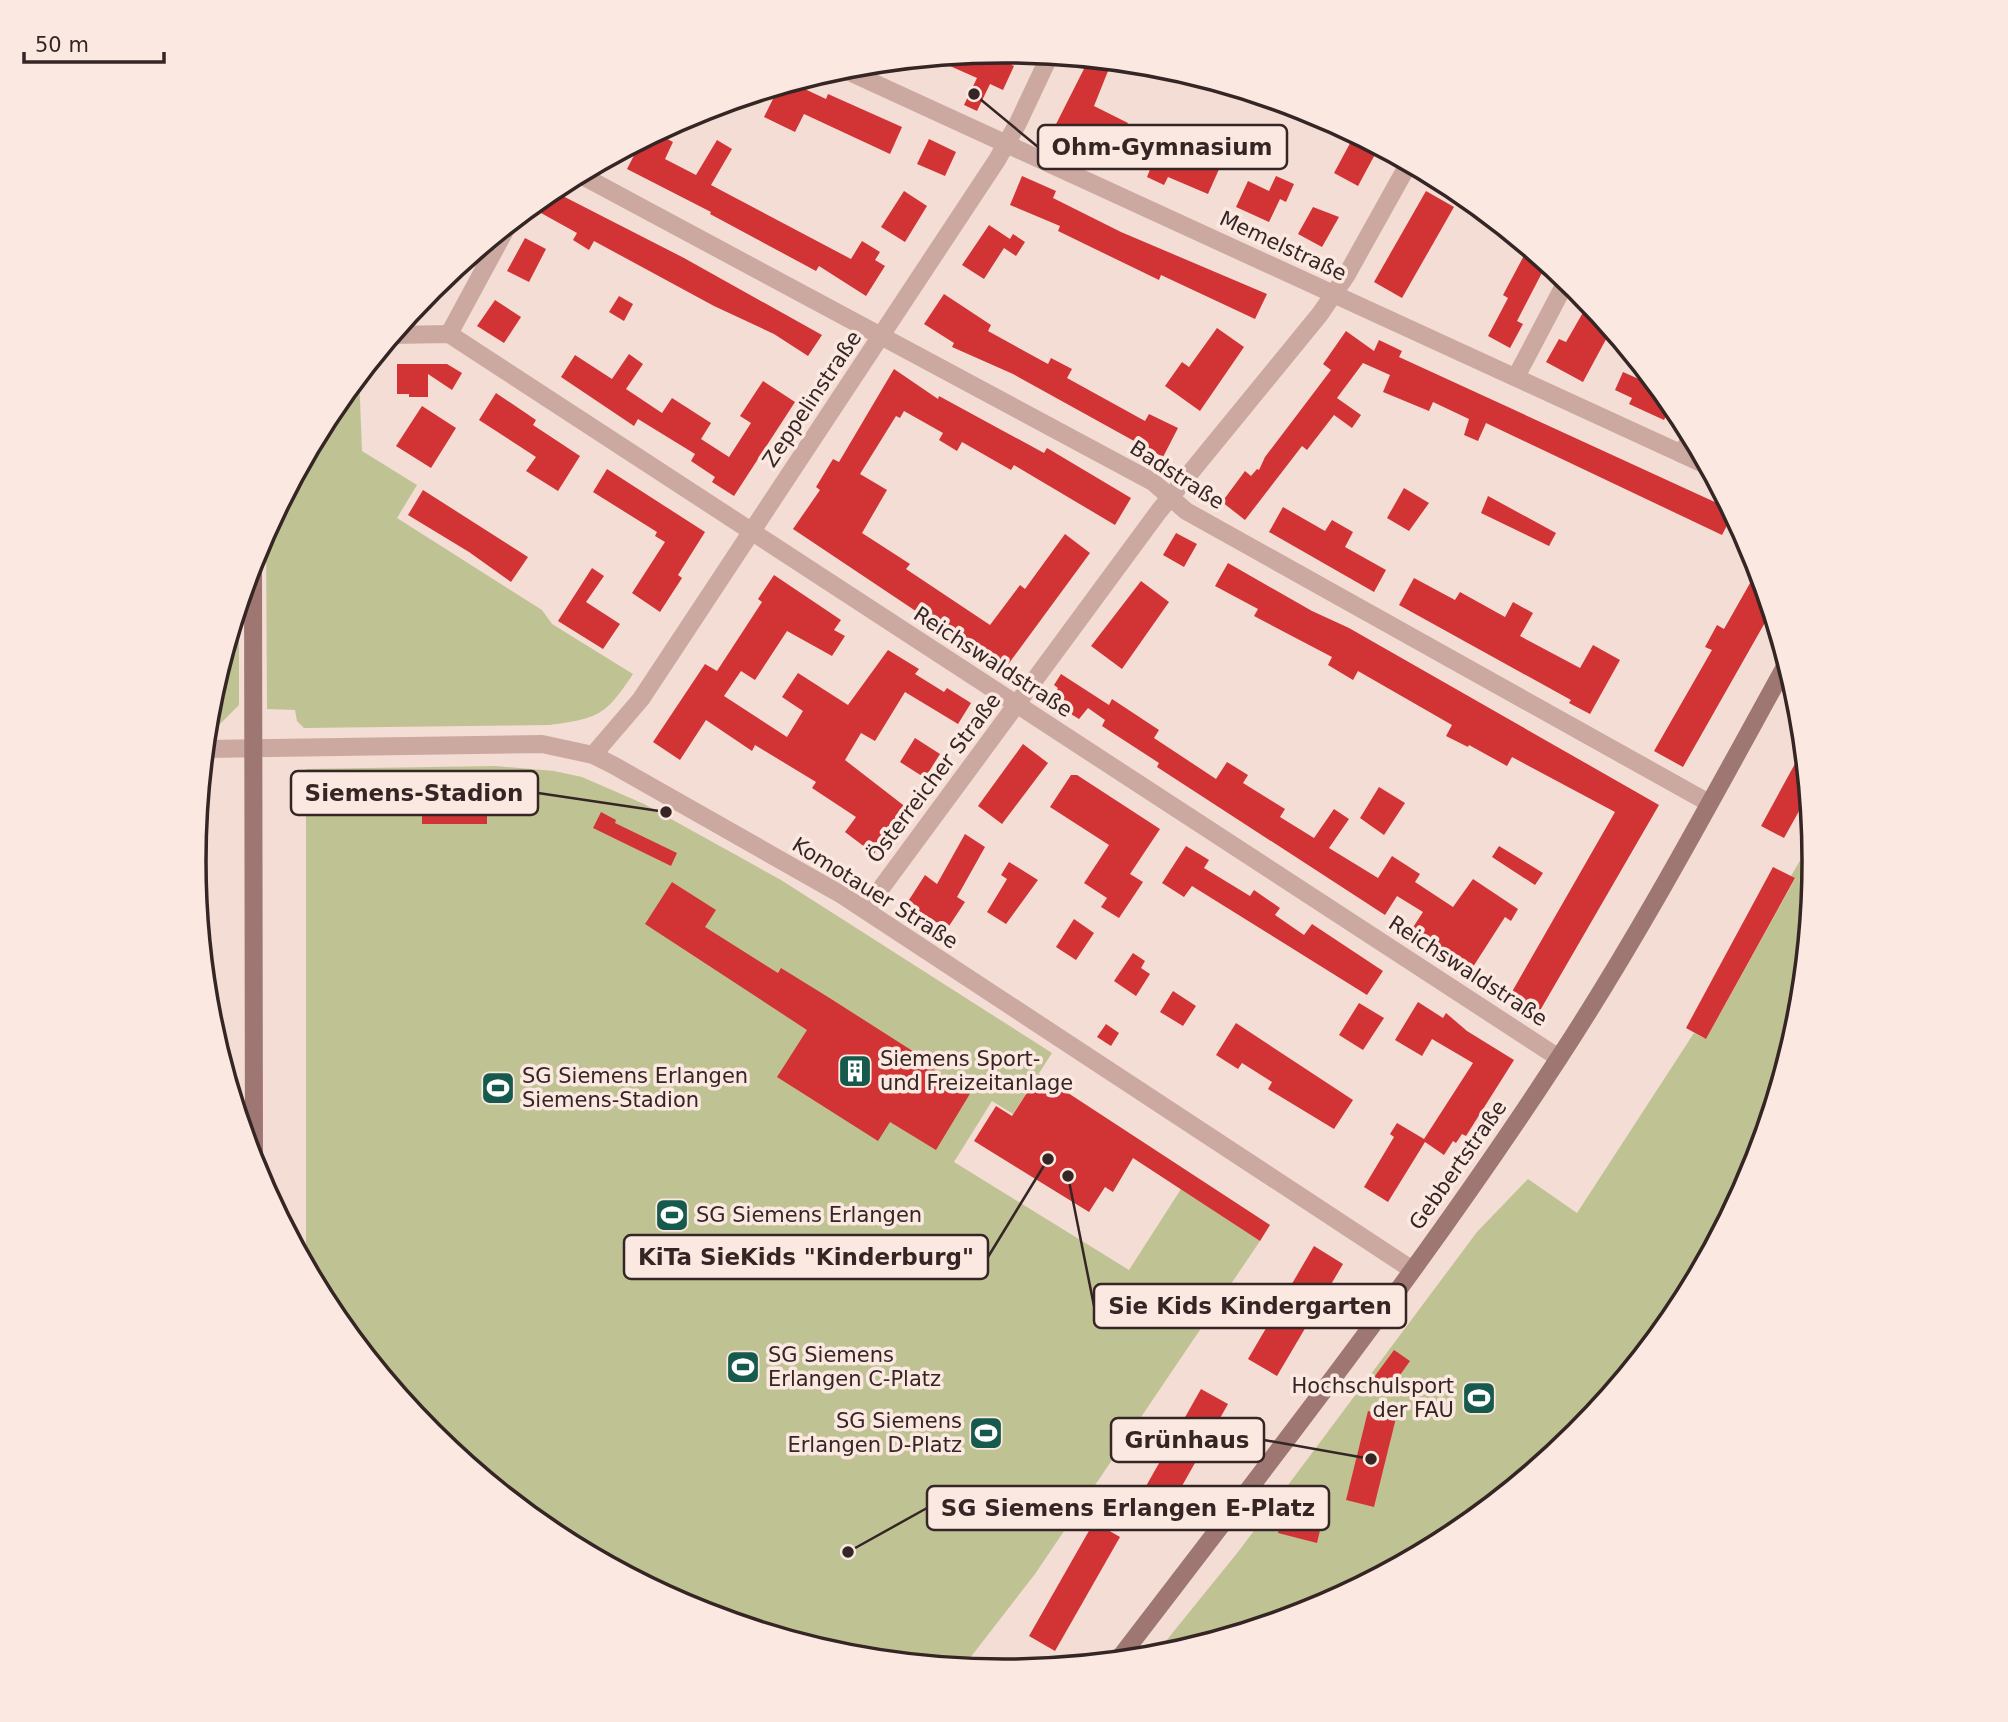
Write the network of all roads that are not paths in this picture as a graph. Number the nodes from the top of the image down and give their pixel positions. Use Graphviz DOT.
graph roads {
  1 [pos="1045,65"];
  2 [pos="859,76"];
  3 [pos="1007,143"];
  4 [pos="1404,171"];
  5 [pos="589,180"];
  6 [pos="497,245"];
  7 [pos="1561,291"];
  8 [pos="1334,294"];
  9 [pos="449,334"];
  10 [pos="404,335"];
  11 [pos="881,335"];
  12 [pos="1516,377"];
  13 [pos="1686,447"];
  14 [pos="1682,454"];
  15 [pos="1693,459"];
  16 [pos="1170,497"];
  17 [pos="752,532"];
  18 [pos="253,591"];
  19 [pos="1780,675"];
  20 [pos="1017,704"];
  21 [pos="214,749"];
  22 [pos="253,749"];
  23 [pos="593,755"];
  24 [pos="1709,803"];
  25 [pos="865,911"];
  26 [pos="1559,1058"];
  27 [pos="254,1133"];
  28 [pos="1411,1269"];
  29 [pos="1126,1649"];
  1 -- 3 [label="street, Zeppelinstraße"];
  2 -- 3 [label="street, Memelstraße"];
  3 -- 8 [label="street, Memelstraße"];
  3 -- 11 [label="street, Zeppelinstraße"];
  4 -- 8 [label="street, Österreicher Straße"];
  5 -- 11 [label="street, Badstraße"];
  6 -- 9 [label="street"];
  7 -- 12 [label="street"];
  8 -- 12 [label="street, Memelstraße"];
  8 -- 16 [label="street, Österreicher Straße"];
  9 -- 10 [label="street"];
  9 -- 17 [label="street, Reichswaldstraße"];
  11 -- 16 [label="street, Badstraße"];
  11 -- 17 [label="street, Zeppelinstraße"];
  12 -- 14 [label="street, Memelstraße"];
  13 -- 14 [label="street"];
  14 -- 15 [label="street, Memelstraße"];
  16 -- 20 [label="street, Österreicher Straße"];
  16 -- 24 [label="street, Badstraße"];
  17 -- 20 [label="street, Reichswaldstraße"];
  17 -- 23 [label="street, Zeppelinstraße"];
  18 -- 22 [label="street"];
  19 -- 24 [label="street, Gebbertstraße"];
  20 -- 25 [label="street, Österreicher Straße"];
  20 -- 26 [label="street, Reichswaldstraße"];
  21 -- 22 [label="street, Komotauer Straße"];
  22 -- 23 [label="street, Komotauer Straße"];
  22 -- 27 [label="street"];
  23 -- 25 [label="street, Komotauer Straße"];
  24 -- 26 [label="street, Gebbertstraße"];
  25 -- 28 [label="street, Komotauer Straße"];
  26 -- 28 [label="street, Gebbertstraße"];
  28 -- 29 [label="street, Gebbertstraße"];
}
